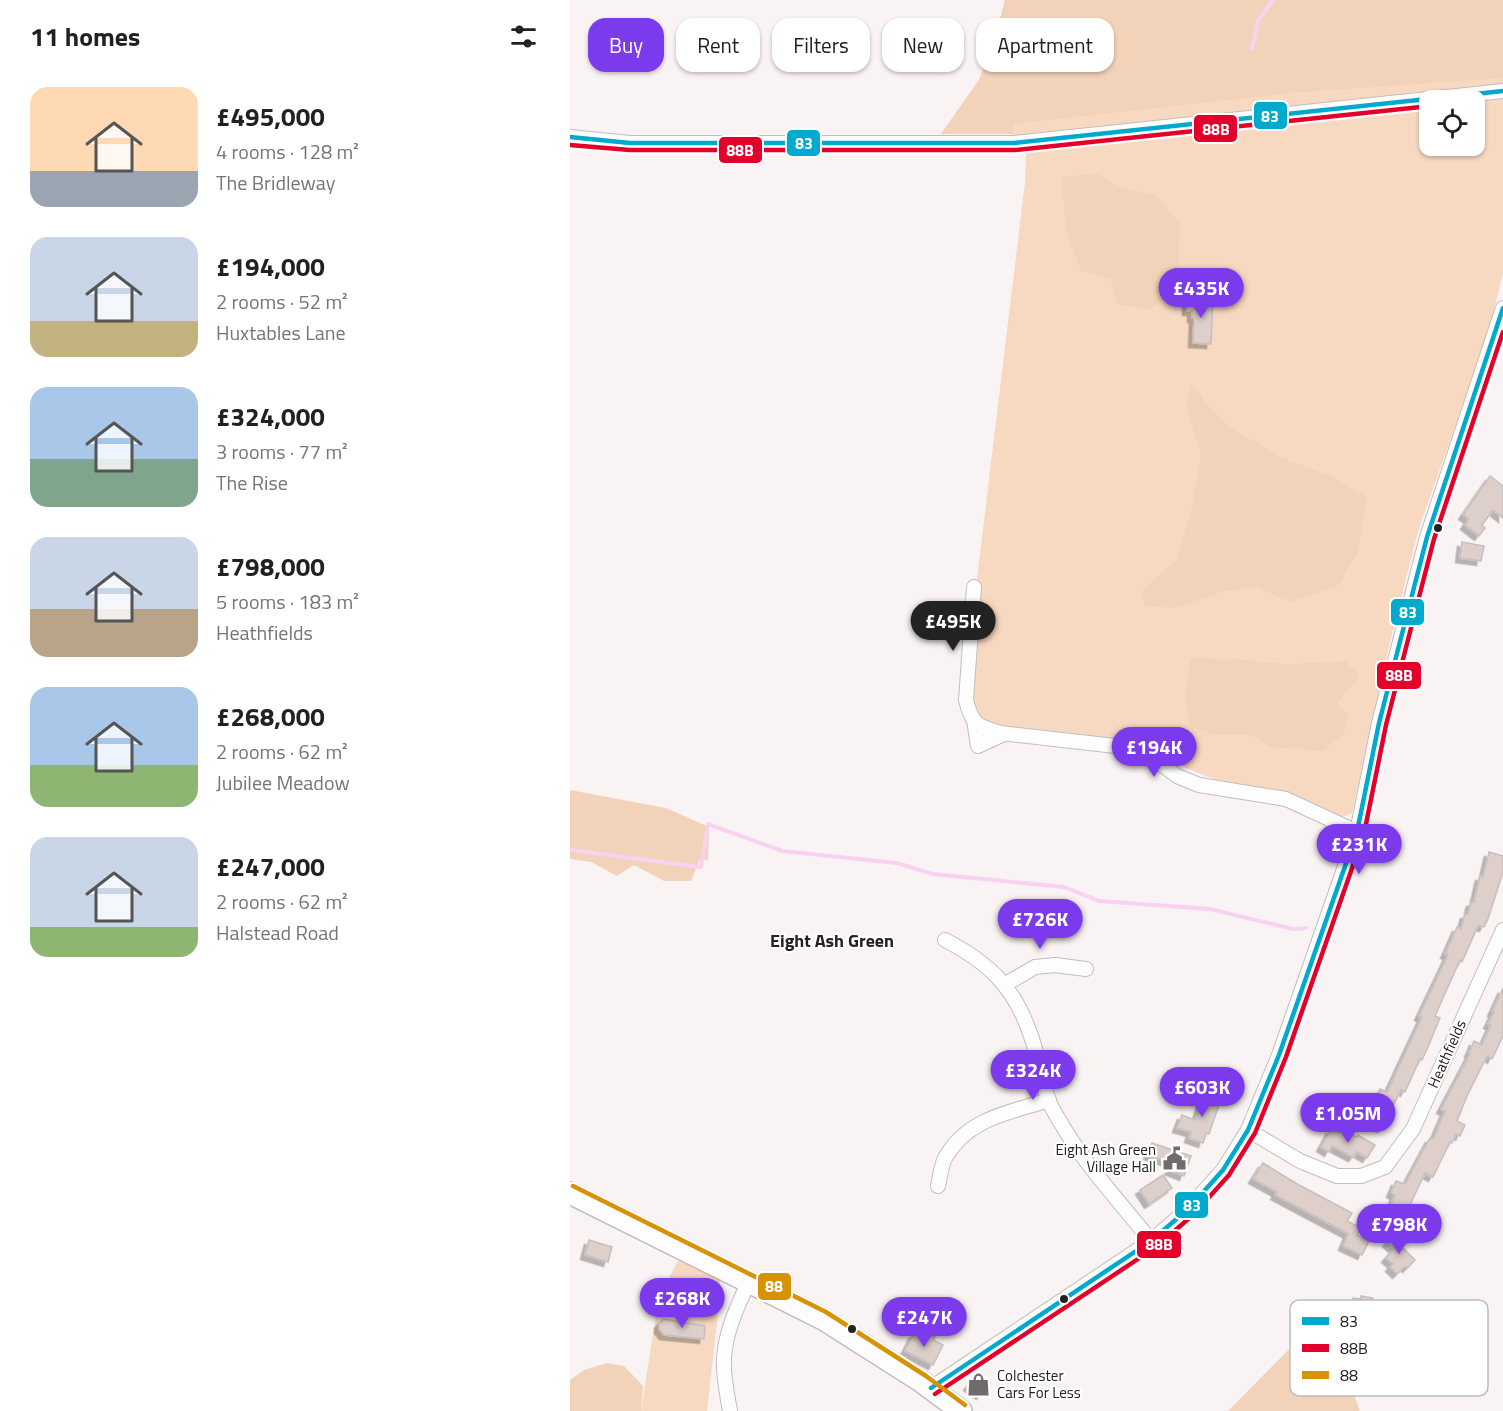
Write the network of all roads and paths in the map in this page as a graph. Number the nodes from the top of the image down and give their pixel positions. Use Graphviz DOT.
graph roads {
  1 [pos="1503,91"];
  2 [pos="570,137"];
  3 [pos="1503,308"];
  4 [pos="974,587"];
  5 [pos="1357,832"];
  6 [pos="1503,930"];
  7 [pos="945,940"];
  8 [pos="1086,969"];
  9 [pos="1004,985"];
  10 [pos="1049,1100"];
  11 [pos="1248,1130"];
  12 [pos="938,1185"];
  13 [pos="570,1193"];
  14 [pos="1151,1240"];
  15 [pos="749,1281"];
  16 [pos="931,1388"];
  17 [pos="730,1411"];
  18 [pos="961,1411"];
  1 -- 2 [label="street"];
  3 -- 5 [label="street"];
  4 -- 5 [label="street"];
  5 -- 11 [label="street"];
  6 -- 11 [label="street, Heathfields"];
  7 -- 9 [label="street"];
  8 -- 9 [label="street"];
  9 -- 10 [label="street"];
  10 -- 12 [label="street"];
  10 -- 14 [label="street"];
  11 -- 14 [label="street"];
  13 -- 15 [label="main road"];
  14 -- 16 [label="street"];
  15 -- 16 [label="main road"];
  15 -- 17 [label="street"];
  16 -- 18 [label="main road"];
}
